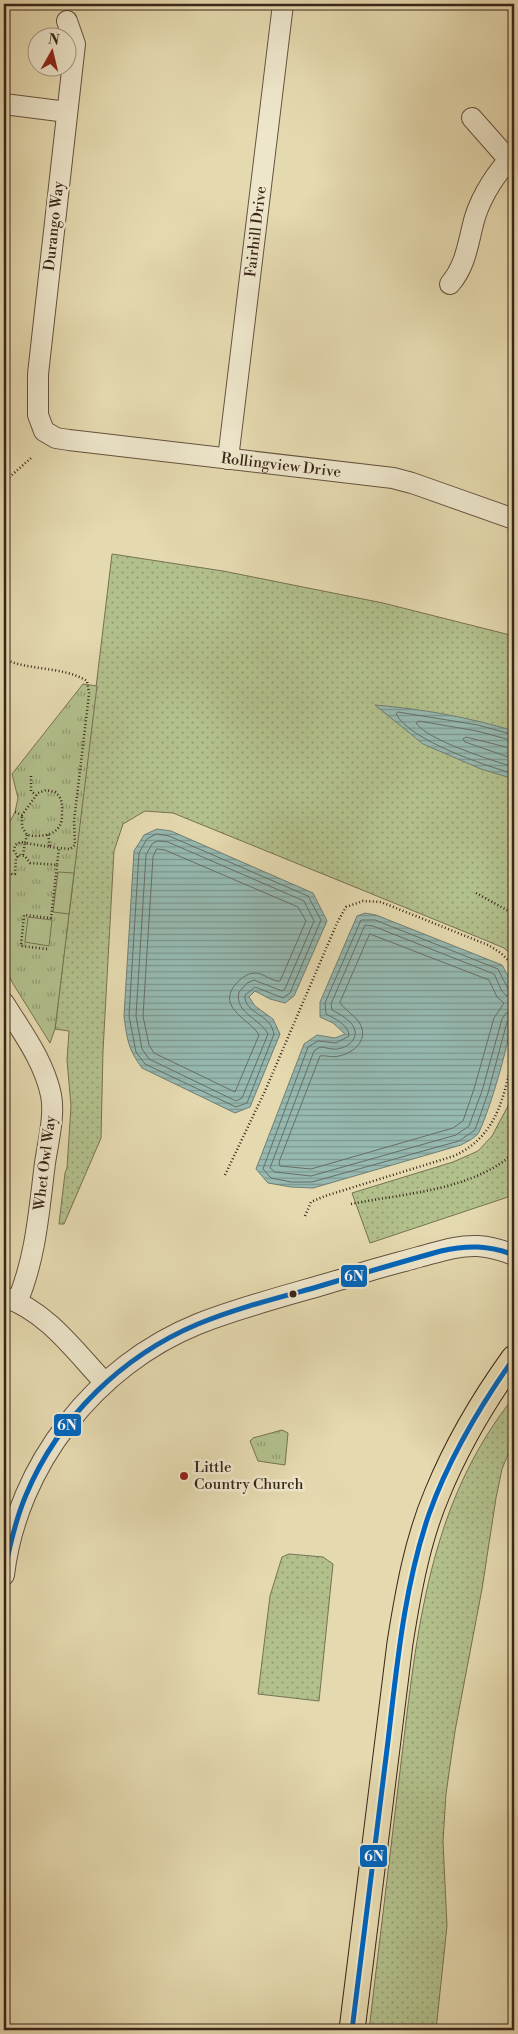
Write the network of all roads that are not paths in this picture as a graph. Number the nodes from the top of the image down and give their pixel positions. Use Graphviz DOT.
graph roads {
  1 [pos="283,4"];
  2 [pos="67,21"];
  3 [pos="4,104"];
  4 [pos="67,112"];
  5 [pos="472,118"];
  6 [pos="512,158"];
  7 [pos="450,284"];
  8 [pos="44,431"];
  9 [pos="228,459"];
  10 [pos="514,519"];
  11 [pos="4,1003"];
  12 [pos="514,1255"];
  13 [pos="11,1300"];
  14 [pos="514,1358"];
  15 [pos="105,1383"];
  16 [pos="4,1575"];
  17 [pos="352,2030"];
  1 -- 9 [label="street, Fairhill Drive"];
  2 -- 4 [label="street, Durango Way"];
  3 -- 4 [label="street"];
  4 -- 8 [label="street, Durango Way"];
  5 -- 6 [label="street"];
  6 -- 7 [label="street"];
  8 -- 9 [label="street, Rollingview Drive"];
  9 -- 10 [label="street, Rollingview Drive"];
  11 -- 13 [label="street, Whet Owl Way"];
  12 -- 15 [label="street"];
  13 -- 15 [label="street"];
  14 -- 17 [label="main road"];
  15 -- 16 [label="street"];
}
